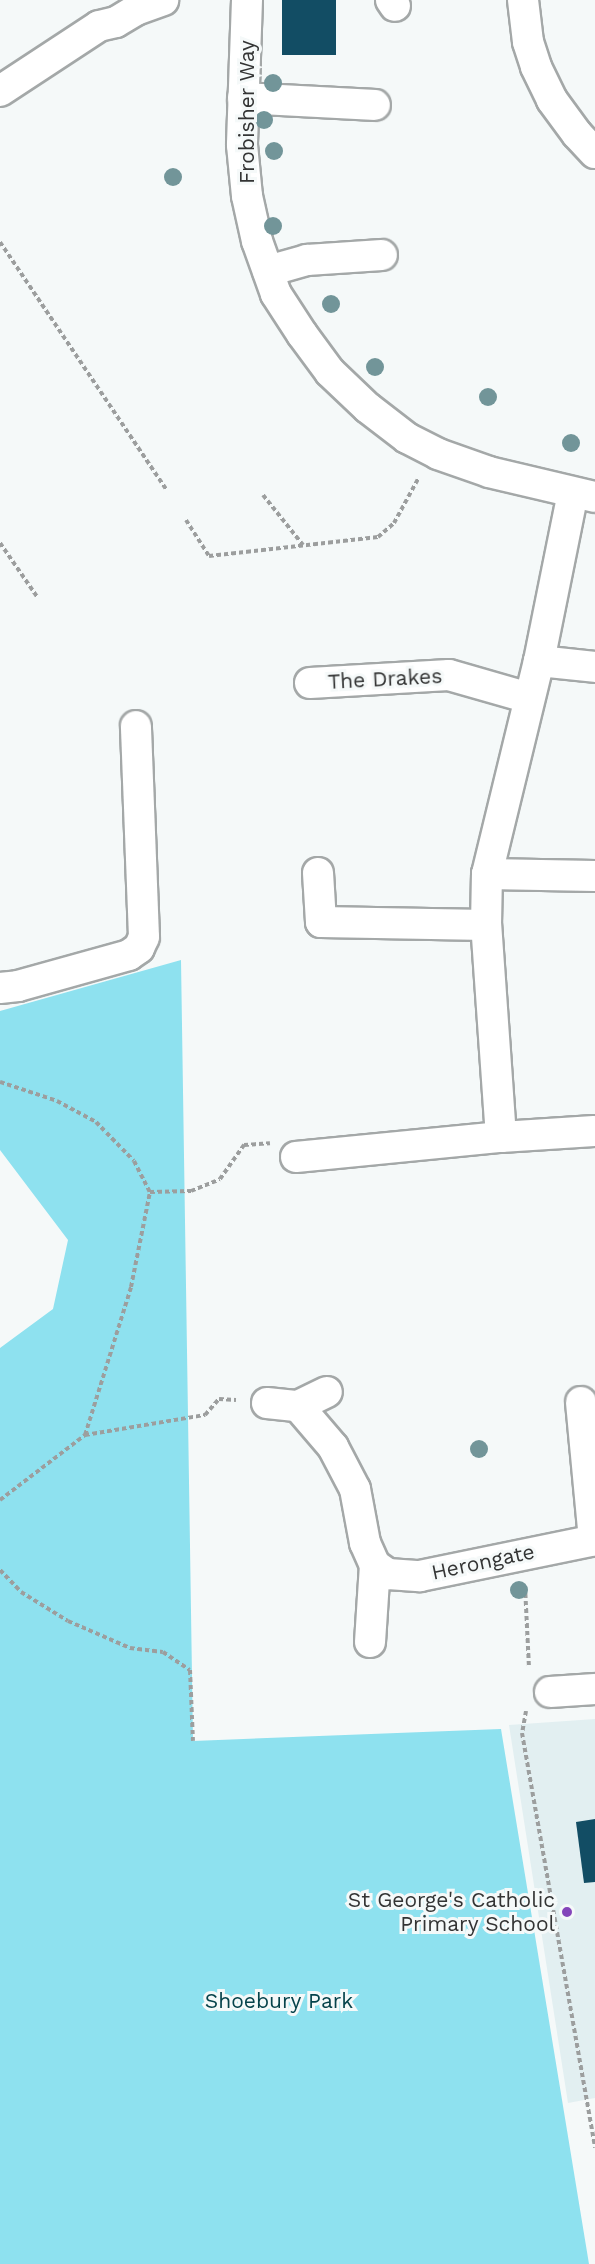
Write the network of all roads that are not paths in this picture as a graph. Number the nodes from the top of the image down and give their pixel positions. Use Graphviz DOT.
graph roads {
  1 [pos="163,0"];
  2 [pos="235,0"];
  3 [pos="247,0"];
  4 [pos="523,0"];
  5 [pos="0,91"];
  6 [pos="243,98"];
  7 [pos="375,105"];
  8 [pos="595,153"];
  9 [pos="382,255"];
  10 [pos="268,272"];
  11 [pos="584,495"];
  12 [pos="539,661"];
  13 [pos="595,667"];
  14 [pos="310,683"];
  15 [pos="529,698"];
  16 [pos="136,726"];
  17 [pos="318,873"];
  18 [pos="487,874"];
  19 [pos="595,876"];
  20 [pos="486,926"];
  21 [pos="0,988"];
  22 [pos="594,1131"];
  23 [pos="501,1137"];
  24 [pos="296,1158"];
  25 [pos="327,1392"];
  26 [pos="581,1402"];
  27 [pos="267,1403"];
  28 [pos="298,1406"];
  29 [pos="595,1540"];
  30 [pos="375,1564"];
  31 [pos="370,1642"];
  32 [pos="595,1689"];
  33 [pos="535,1692"];
  1 -- 5 [label="street"];
  2 -- 3 [label="street"];
  3 -- 6 [label="street, Frobisher Way"];
  4 -- 8 [label="street"];
  6 -- 7 [label="street"];
  6 -- 10 [label="street, Frobisher Way"];
  9 -- 10 [label="street"];
  10 -- 11 [label="street, Frobisher Way"];
  11 -- 12 [label="street"];
  12 -- 13 [label="street"];
  12 -- 15 [label="street"];
  14 -- 15 [label="street, The Drakes"];
  15 -- 18 [label="street"];
  16 -- 21 [label="street"];
  17 -- 20 [label="street"];
  18 -- 19 [label="street"];
  18 -- 20 [label="street"];
  20 -- 23 [label="street"];
  22 -- 23 [label="street"];
  23 -- 24 [label="street"];
  25 -- 28 [label="street"];
  26 -- 29 [label="street, Herongate"];
  27 -- 28 [label="street"];
  28 -- 30 [label="street"];
  29 -- 30 [label="street, Herongate"];
  30 -- 31 [label="street"];
  32 -- 33 [label="street"];
}
